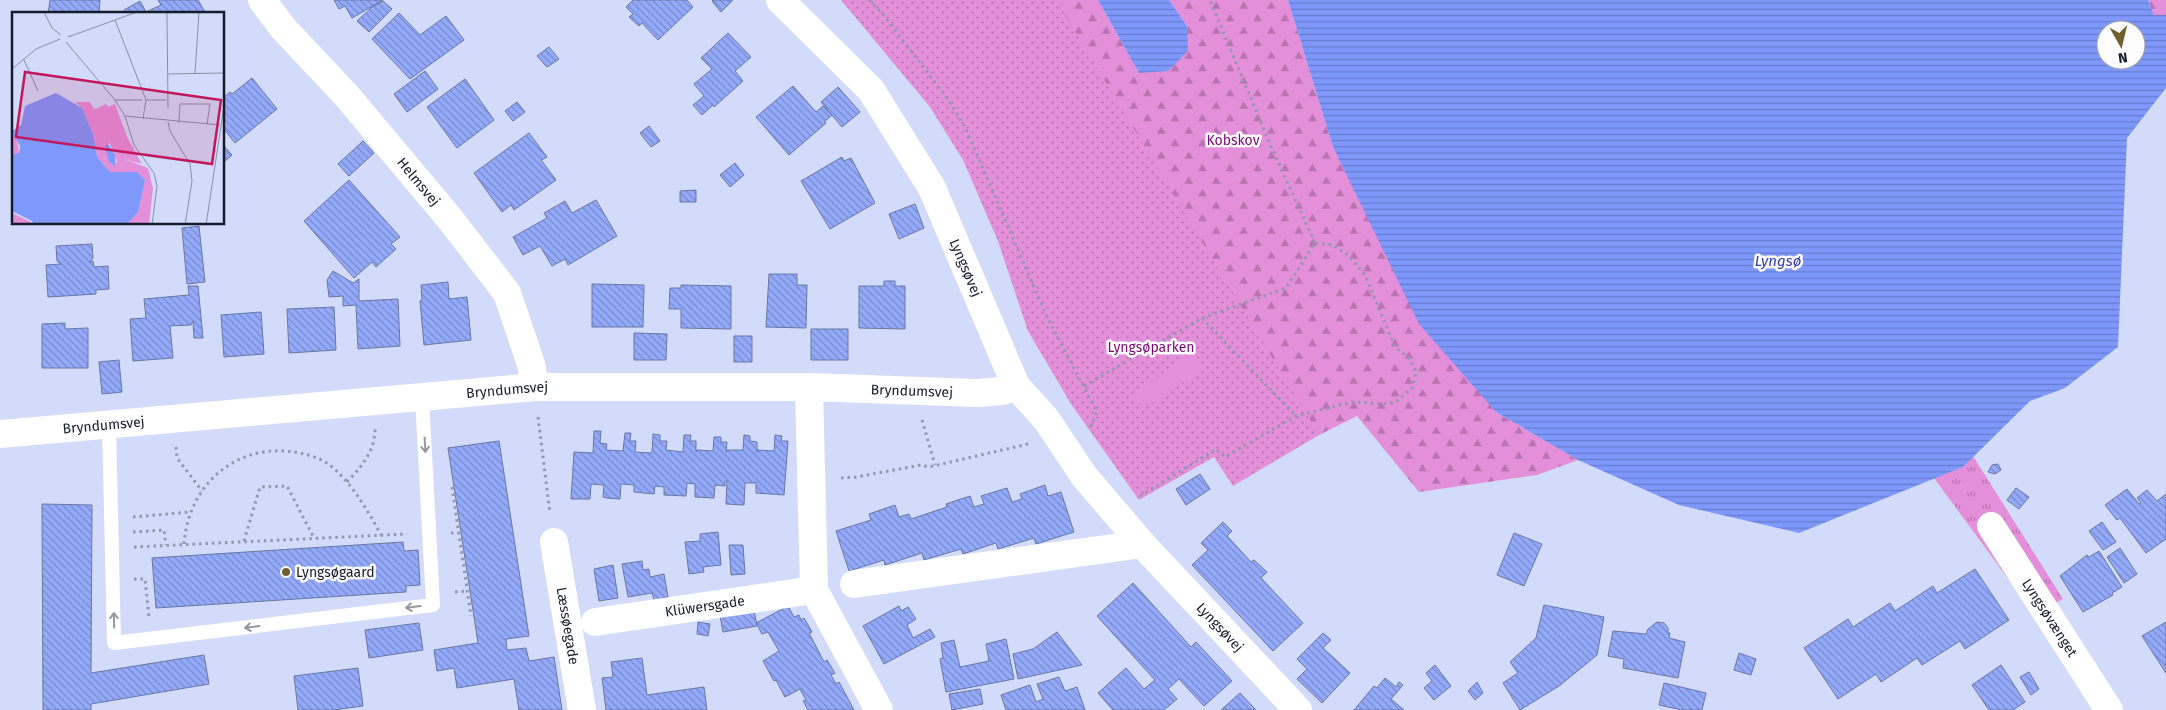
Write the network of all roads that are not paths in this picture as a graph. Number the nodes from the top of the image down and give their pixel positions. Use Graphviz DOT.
graph roads {
  1 [pos="262,0"];
  2 [pos="780,0"];
  3 [pos="1016,386"];
  4 [pos="535,387"];
  5 [pos="809,387"];
  6 [pos="422,397"];
  7 [pos="109,424"];
  8 [pos="0,434"];
  9 [pos="1991,526"];
  10 [pos="554,542"];
  11 [pos="1142,544"];
  12 [pos="854,584"];
  13 [pos="814,590"];
  14 [pos="596,622"];
  15 [pos="582,710"];
  16 [pos="879,710"];
  17 [pos="1298,710"];
  18 [pos="2108,710"];
  1 -- 4 [label="street, Helmsvej"];
  2 -- 3 [label="street, Lyngsøvej"];
  3 -- 5 [label="street, Bryndumsvej"];
  3 -- 11 [label="street, Lyngsøvej"];
  4 -- 5 [label="street, Bryndumsvej"];
  4 -- 6 [label="street, Bryndumsvej"];
  5 -- 13 [label="street"];
  6 -- 7 [label="street, Bryndumsvej"];
  6 -- 7 [label="lane, one-way"];
  7 -- 8 [label="street, Bryndumsvej"];
  9 -- 18 [label="street, Lyngsøvænget"];
  10 -- 15 [label="street, Læssøegade"];
  11 -- 12 [label="street"];
  11 -- 17 [label="street, Lyngsøvej"];
  13 -- 14 [label="street, Klüwersgade"];
  13 -- 16 [label="street"];
}
